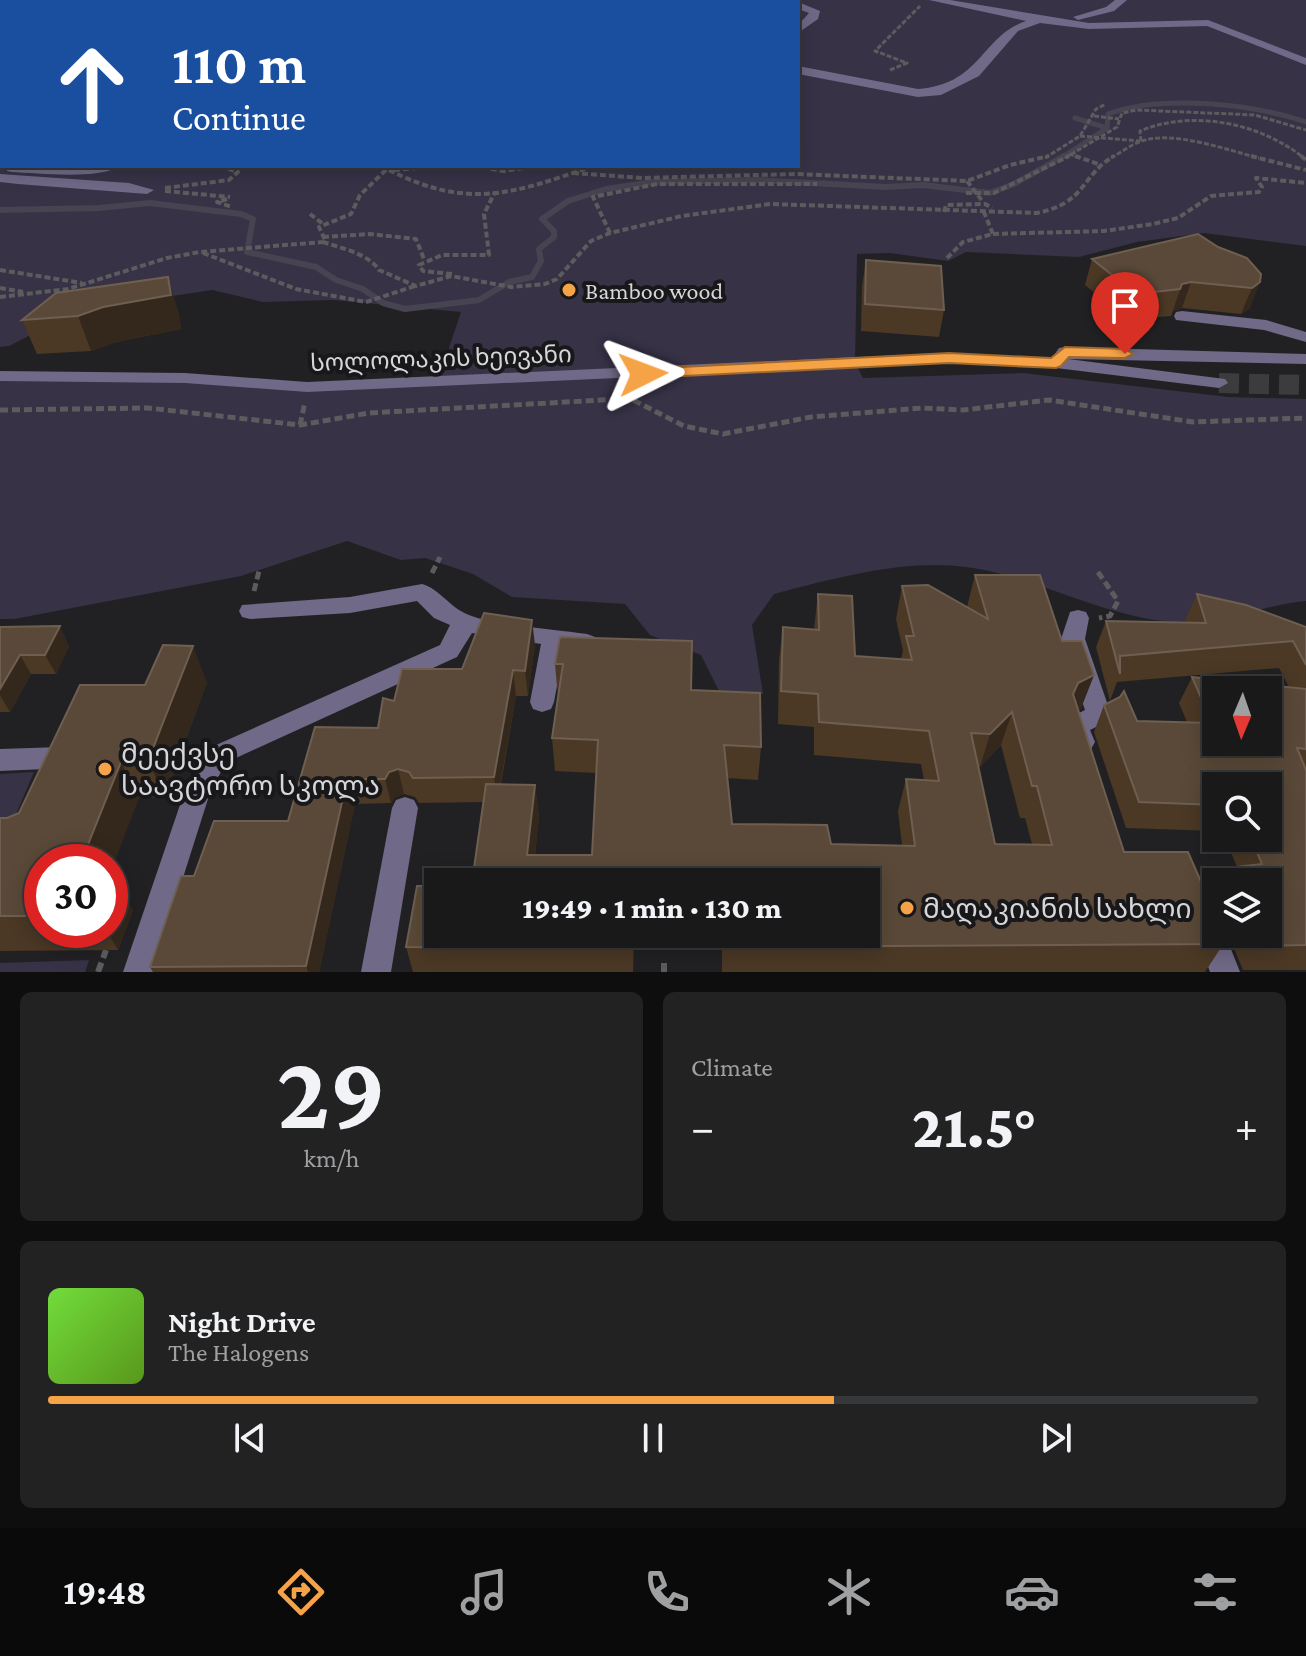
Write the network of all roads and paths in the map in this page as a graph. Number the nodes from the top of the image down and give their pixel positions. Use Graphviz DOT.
graph roads {
  1 [pos="926,0"];
  2 [pos="934,0"];
  3 [pos="1122,0"];
  4 [pos="800,6"];
  5 [pos="1039,20"];
  6 [pos="800,28"];
  7 [pos="1306,62"];
  8 [pos="800,70"];
  9 [pos="879,74"];
  10 [pos="1106,104"];
  11 [pos="1094,116"];
  12 [pos="1119,119"];
  13 [pos="1306,130"];
  14 [pos="1080,136"];
  15 [pos="1100,140"];
  16 [pos="1141,141"];
  17 [pos="1069,154"];
  18 [pos="1306,160"];
  19 [pos="1101,165"];
  20 [pos="23,168"];
  21 [pos="91,168"];
  22 [pos="227,168"];
  23 [pos="390,168"];
  24 [pos="479,168"];
  25 [pos="527,168"];
  26 [pos="587,168"];
  27 [pos="1306,170"];
  28 [pos="573,173"];
  29 [pos="0,178"];
  30 [pos="967,181"];
  31 [pos="1306,183"];
  32 [pos="817,184"];
  33 [pos="151,190"];
  34 [pos="169,191"];
  35 [pos="495,192"];
  36 [pos="966,193"];
  37 [pos="984,203"];
  38 [pos="232,207"];
  39 [pos="983,210"];
  40 [pos="994,210"];
  41 [pos="944,212"];
  42 [pos="310,214"];
  43 [pos="323,224"];
  44 [pos="610,233"];
  45 [pos="993,234"];
  46 [pos="323,239"];
  47 [pos="200,252"];
  48 [pos="947,258"];
  49 [pos="424,260"];
  50 [pos="0,270"];
  51 [pos="465,278"];
  52 [pos="87,284"];
  53 [pos="416,286"];
  54 [pos="0,288"];
  55 [pos="24,292"];
  56 [pos="0,297"];
  57 [pos="1182,316"];
  58 [pos="1306,337"];
  59 [pos="1306,359"];
  60 [pos="1056,363"];
  61 [pos="0,376"];
  62 [pos="1219,383"];
  63 [pos="0,410"];
  64 [pos="1306,418"];
  65 [pos="1098,572"];
  66 [pos="250,611"];
  67 [pos="1078,618"];
  68 [pos="468,624"];
  69 [pos="554,637"];
  70 [pos="607,645"];
  71 [pos="542,702"];
  72 [pos="0,760"];
  73 [pos="1090,767"];
  74 [pos="46,798"];
  75 [pos="405,808"];
  76 [pos="1198,905"];
  77 [pos="106,950"];
  78 [pos="98,972"];
  79 [pos="138,972"];
  80 [pos="376,972"];
  81 [pos="1225,972"];
  1 -- 9 [label="path"];
  2 -- 5 [label="street"];
  3 -- 5 [label="street"];
  4 -- 6 [label="street"];
  5 -- 7 [label="street"];
  5 -- 8 [label="street"];
  10 -- 11 [label="path"];
  11 -- 12 [label="path"];
  11 -- 14 [label="path"];
  12 -- 13 [label="path"];
  12 -- 15 [label="path"];
  14 -- 15 [label="path"];
  14 -- 30 [label="path"];
  15 -- 16 [label="path"];
  15 -- 17 [label="path"];
  16 -- 18 [label="path"];
  16 -- 19 [label="path"];
  16 -- 27 [label="path"];
  17 -- 19 [label="path"];
  17 -- 36 [label="path"];
  19 -- 40 [label="path"];
  20 -- 21 [label="street"];
  22 -- 33 [label="path"];
  23 -- 35 [label="path"];
  23 -- 43 [label="path"];
  24 -- 25 [label="path"];
  26 -- 28 [label="path"];
  28 -- 30 [label="path"];
  28 -- 35 [label="path"];
  29 -- 33 [label="street"];
  30 -- 37 [label="path, bridge"];
  31 -- 45 [label="path"];
  32 -- 44 [label="path"];
  34 -- 38 [label="path"];
  35 -- 49 [label="path"];
  37 -- 40 [label="path"];
  37 -- 41 [label="path"];
  39 -- 40 [label="path"];
  39 -- 41 [label="path"];
  39 -- 45 [label="path"];
  41 -- 44 [label="path"];
  42 -- 43 [label="path"];
  43 -- 46 [label="path"];
  44 -- 51 [label="path"];
  45 -- 48 [label="path"];
  46 -- 47 [label="path"];
  46 -- 49 [label="path"];
  46 -- 53 [label="path"];
  47 -- 52 [label="path"];
  47 -- 53 [label="path"];
  49 -- 51 [label="path"];
  50 -- 52 [label="path"];
  51 -- 53 [label="path"];
  52 -- 55 [label="path"];
  54 -- 55 [label="path"];
  55 -- 56 [label="path"];
  57 -- 58 [label="street"];
  59 -- 60 [label="street"];
  60 -- 61 [label="street, სოლოლაკის ხეივანი"];
  60 -- 62 [label="street, სოლოლაკის ხეივანი"];
  63 -- 64 [label="path"];
  65 -- 67 [label="path"];
  66 -- 68 [label="street"];
  67 -- 73 [label="street"];
  68 -- 69 [label="street"];
  68 -- 79 [label="street"];
  69 -- 70 [label="street"];
  69 -- 71 [label="street"];
  72 -- 74 [label="street"];
  75 -- 80 [label="street"];
  76 -- 81 [label="street"];
  77 -- 78 [label="path"];
}
